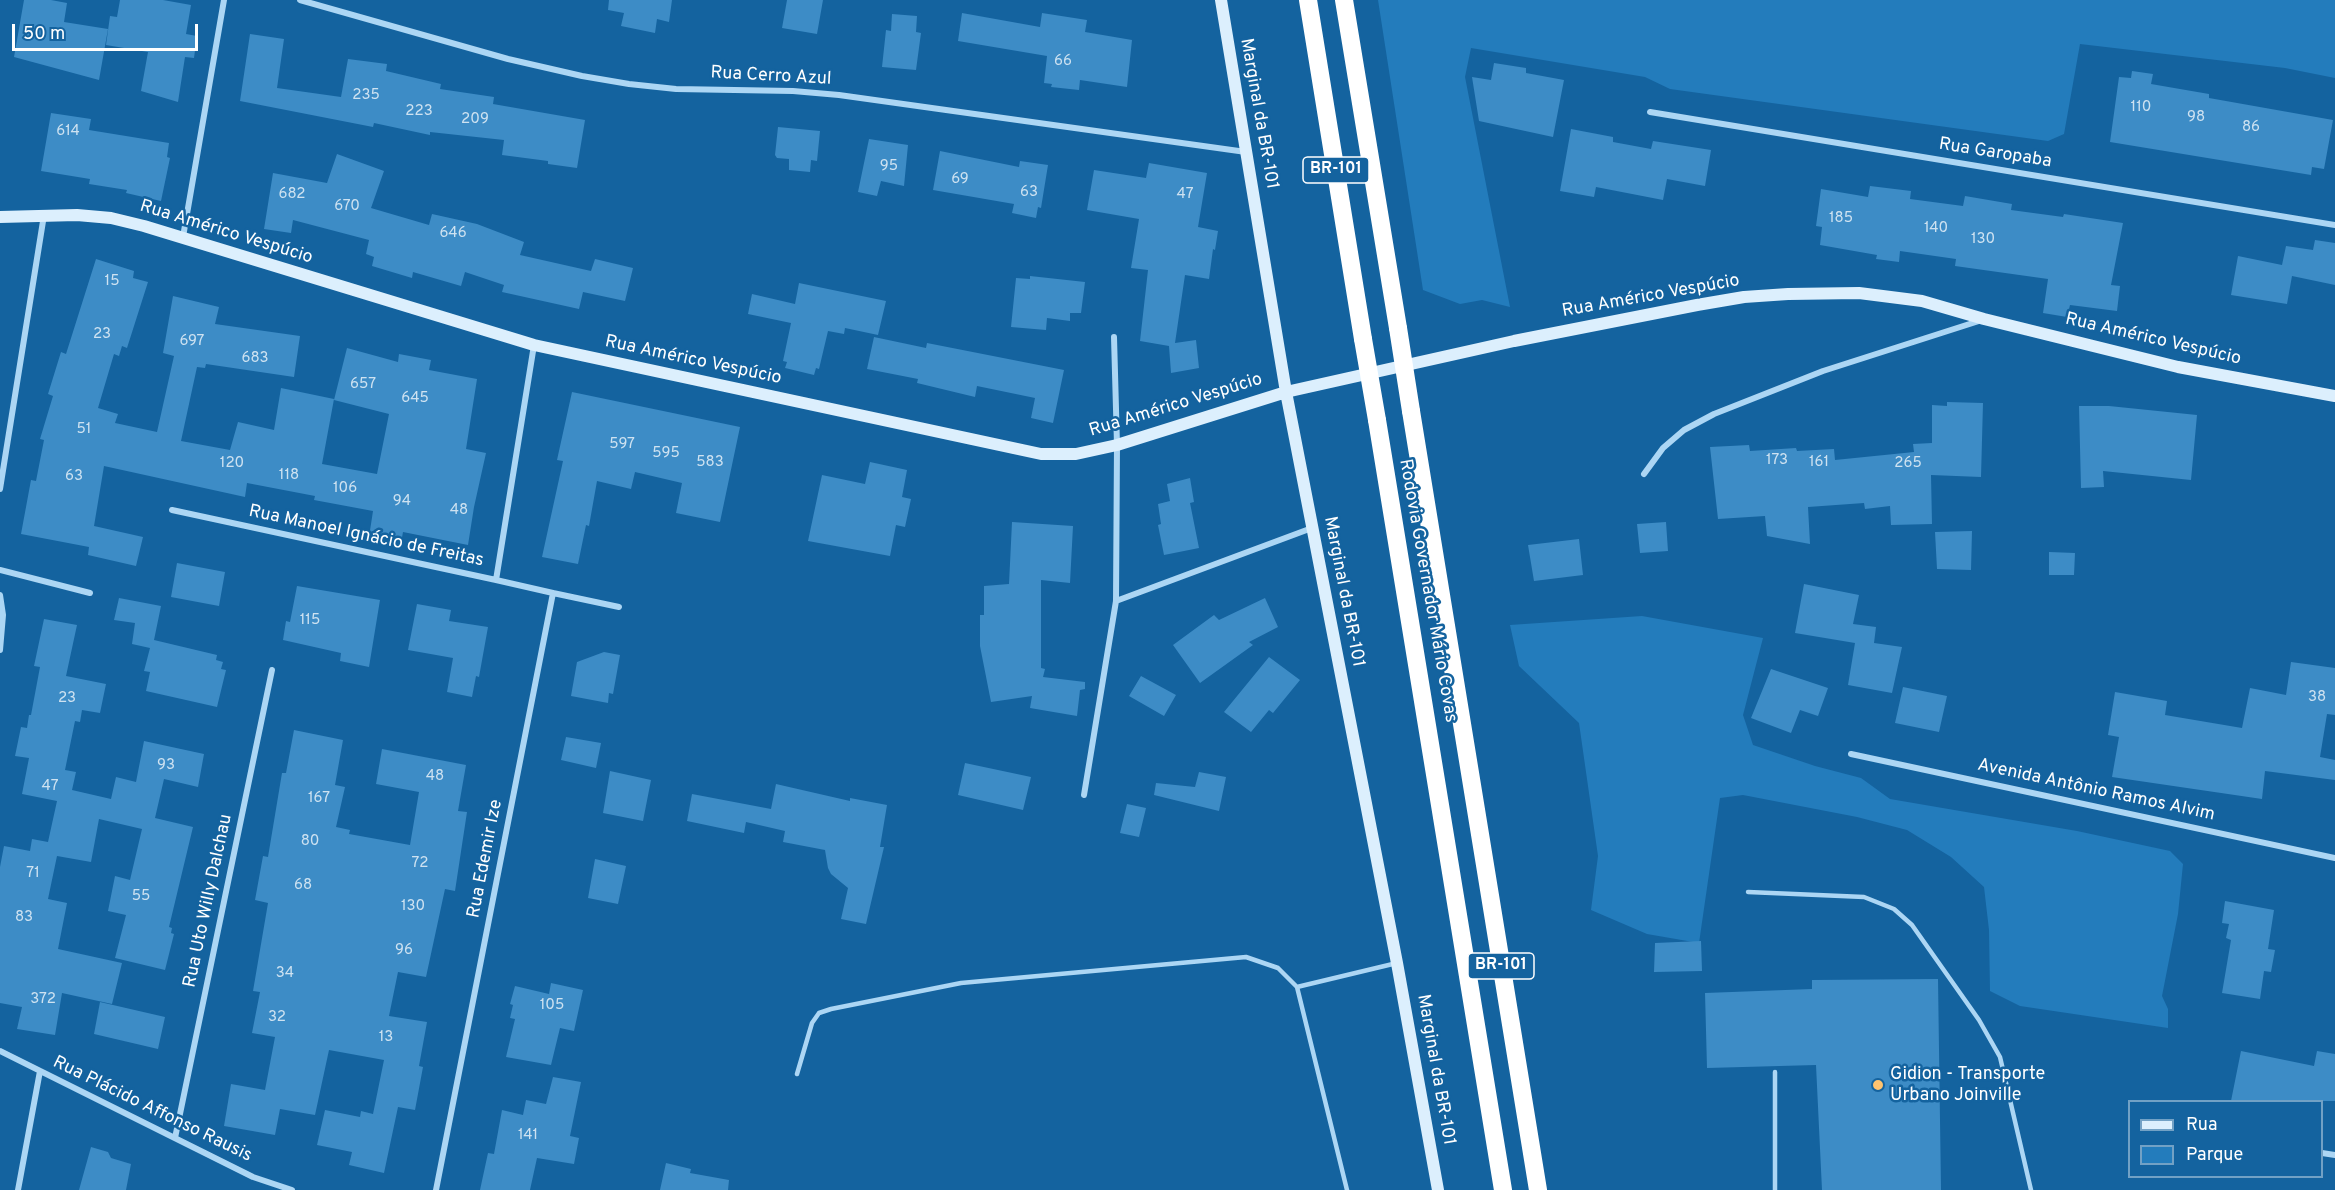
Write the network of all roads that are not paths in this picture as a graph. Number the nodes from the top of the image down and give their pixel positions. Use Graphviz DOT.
graph roads {
  1 [pos="224,0"];
  2 [pos="300,0"];
  3 [pos="1221,0"];
  4 [pos="1308,0"];
  5 [pos="1344,0"];
  6 [pos="1650,112"];
  7 [pos="1247,152"];
  8 [pos="44,215"];
  9 [pos="0,217"];
  10 [pos="2335,225"];
  11 [pos="183,237"];
  12 [pos="1984,319"];
  13 [pos="1114,337"];
  14 [pos="534,345"];
  15 [pos="1286,392"];
  16 [pos="2335,396"];
  17 [pos="1117,445"];
  18 [pos="1644,474"];
  19 [pos="0,489"];
  20 [pos="172,510"];
  21 [pos="1312,528"];
  22 [pos="0,570"];
  23 [pos="496,580"];
  24 [pos="90,593"];
  25 [pos="554,593"];
  26 [pos="0,595"];
  27 [pos="1116,601"];
  28 [pos="619,607"];
  29 [pos="0,650"];
  30 [pos="272,670"];
  31 [pos="1851,754"];
  32 [pos="1084,795"];
  33 [pos="2335,858"];
  34 [pos="1748,892"];
  35 [pos="1397,963"];
  36 [pos="1297,987"];
  37 [pos="0,1051"];
  38 [pos="40,1071"];
  39 [pos="1775,1072"];
  40 [pos="797,1074"];
  41 [pos="175,1138"];
  42 [pos="18,1190"];
  43 [pos="292,1190"];
  44 [pos="436,1190"];
  45 [pos="1347,1190"];
  46 [pos="1438,1190"];
  47 [pos="1503,1190"];
  48 [pos="1538,1190"];
  49 [pos="1775,1190"];
  50 [pos="2031,1190"];
  1 -- 11 [label="street"];
  2 -- 7 [label="street, Rua Cerro Azul"];
  3 -- 7 [label="street, Marginal da BR-101"];
  4 -- 47 [label="highway, Rodovia Governador Mário Covas / BR-101, bridge"];
  5 -- 48 [label="highway, Rodovia Governador Mário Covas / BR-101, bridge"];
  6 -- 10 [label="street, Rua Garopaba"];
  7 -- 15 [label="street, Marginal da BR-101"];
  8 -- 9 [label="street, Rua Américo Vespúcio"];
  8 -- 11 [label="street, Rua Américo Vespúcio"];
  8 -- 19 [label="street"];
  11 -- 14 [label="street, Rua Américo Vespúcio"];
  12 -- 15 [label="street, Rua Américo Vespúcio"];
  12 -- 16 [label="street, Rua Américo Vespúcio"];
  12 -- 18 [label="street"];
  13 -- 17 [label="street"];
  14 -- 17 [label="street, Rua Américo Vespúcio"];
  14 -- 23 [label="street, Rua Manoel Ignácio de Freitas"];
  15 -- 17 [label="street, Rua Américo Vespúcio"];
  15 -- 21 [label="street, Marginal da BR-101"];
  17 -- 27 [label="street"];
  20 -- 23 [label="street, Rua Manoel Ignácio de Freitas"];
  21 -- 27 [label="street"];
  21 -- 35 [label="street, Marginal da BR-101"];
  22 -- 24 [label="street"];
  23 -- 25 [label="street"];
  25 -- 28 [label="street"];
  25 -- 44 [label="street, Rua Edemir Ize"];
  26 -- 29 [label="street"];
  27 -- 32 [label="street"];
  30 -- 41 [label="street, Rua Uto Willy Dalchau"];
  31 -- 33 [label="street, Avenida Antônio Ramos Alvim"];
  34 -- 50 [label="lane"];
  35 -- 36 [label="lane"];
  35 -- 46 [label="street, Marginal da BR-101"];
  36 -- 40 [label="lane"];
  36 -- 45 [label="lane"];
  37 -- 38 [label="street, Rua Plácido Affonso Rausis"];
  38 -- 41 [label="street, Rua Plácido Affonso Rausis"];
  38 -- 42 [label="street"];
  39 -- 49 [label="lane"];
  41 -- 43 [label="street, Rua Plácido Affonso Rausis"];
}
